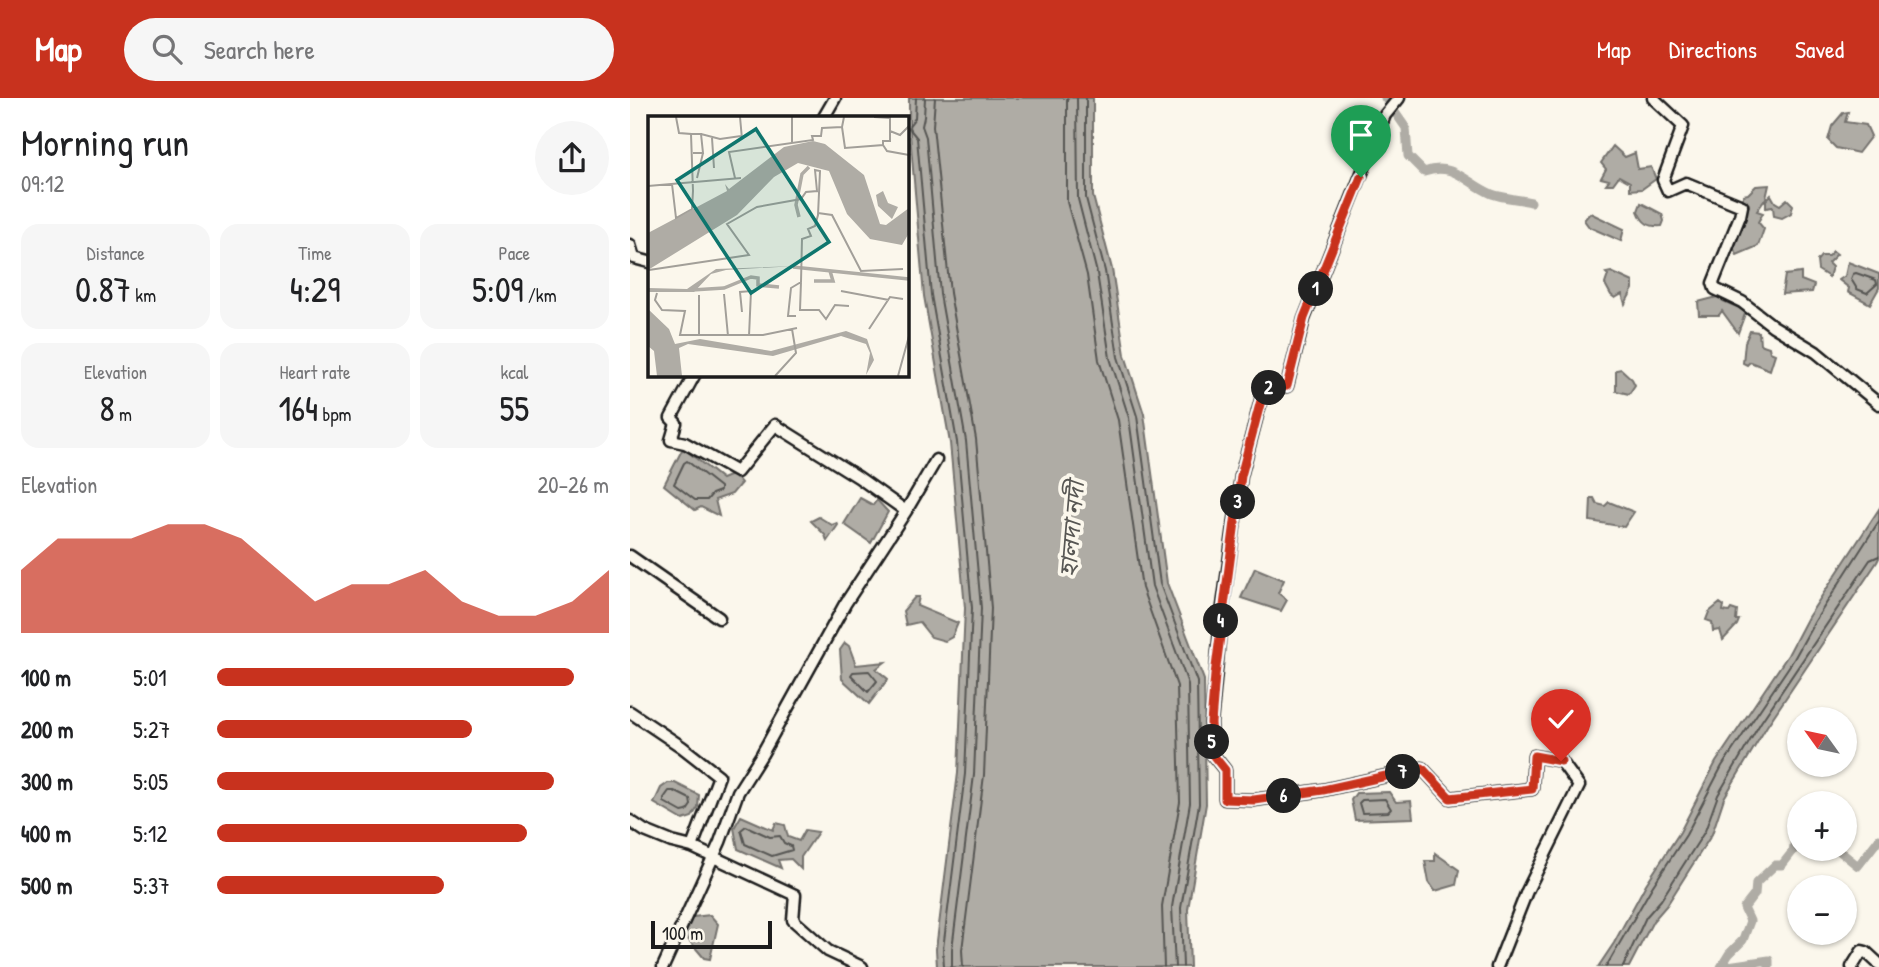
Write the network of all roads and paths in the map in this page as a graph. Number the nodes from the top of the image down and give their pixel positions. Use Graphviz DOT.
graph roads {
  1 [pos="835,98"];
  2 [pos="1653,98"];
  3 [pos="1397,101"];
  4 [pos="825,116"];
  5 [pos="630,245"];
  6 [pos="632,257"];
  7 [pos="694,376"];
  8 [pos="1879,404"];
  9 [pos="936,460"];
  10 [pos="906,511"];
  11 [pos="630,556"];
  12 [pos="719,618"];
  13 [pos="630,712"];
  14 [pos="630,821"];
  15 [pos="692,846"];
  16 [pos="712,857"];
  17 [pos="851,964"];
  18 [pos="1879,964"];
  19 [pos="663,967"];
  20 [pos="862,967"];
  21 [pos="1497,967"];
  22 [pos="1852,967"];
  1 -- 4 [label="street"];
  2 -- 8 [label="street"];
  3 -- 21 [label="street"];
  5 -- 6 [label="street"];
  7 -- 10 [label="street"];
  9 -- 10 [label="street"];
  10 -- 16 [label="street"];
  11 -- 12 [label="street"];
  13 -- 15 [label="street"];
  14 -- 15 [label="street"];
  15 -- 16 [label="street"];
  16 -- 17 [label="street"];
  16 -- 19 [label="street"];
  17 -- 20 [label="street"];
  18 -- 22 [label="street"];
}
